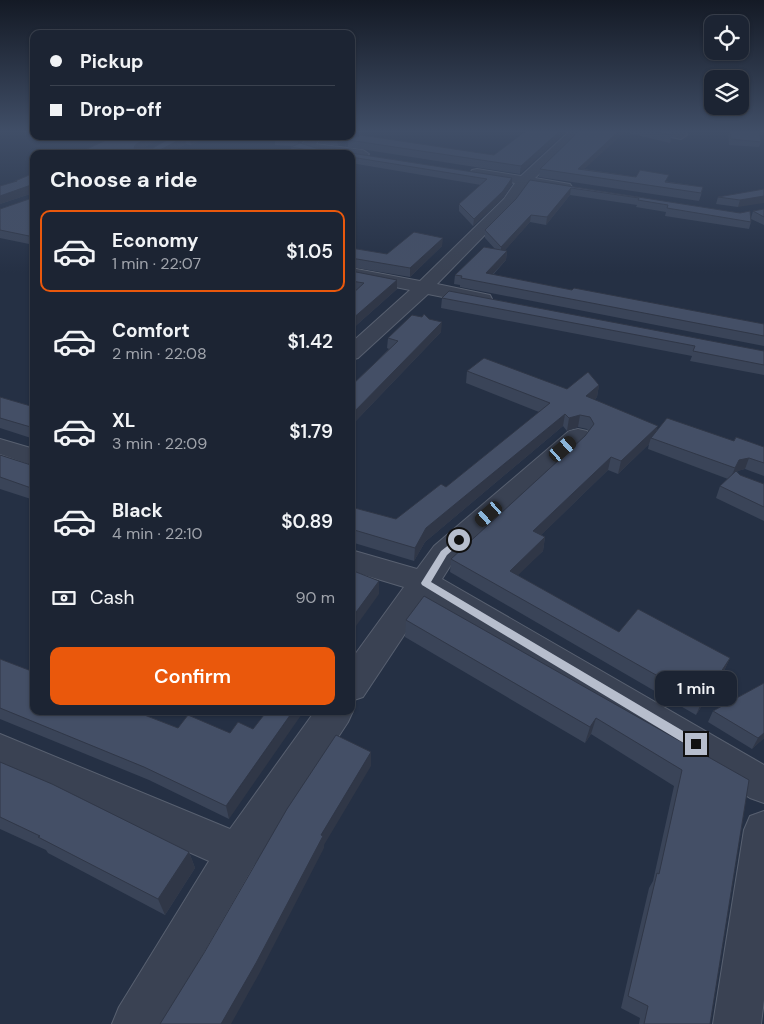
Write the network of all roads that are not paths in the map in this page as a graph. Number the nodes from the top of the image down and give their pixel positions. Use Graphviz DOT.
graph roads {
  1 [pos="511,178"];
  2 [pos="527,178"];
  3 [pos="525,180"];
  4 [pos="583,190"];
  5 [pos="355,274"];
  6 [pos="423,288"];
  7 [pos="501,303"];
  8 [pos="355,350"];
  9 [pos="578,436"];
  10 [pos="0,446"];
  11 [pos="30,457"];
  12 [pos="355,561"];
  13 [pos="425,583"];
  14 [pos="355,681"];
  15 [pos="332,715"];
  16 [pos="0,751"];
  17 [pos="764,785"];
  18 [pos="764,830"];
  19 [pos="238,853"];
  20 [pos="136,1024"];
  21 [pos="737,1024"];
  1 -- 3 [label="street"];
  2 -- 3 [label="street"];
  3 -- 4 [label="street"];
  3 -- 6 [label="street"];
  5 -- 6 [label="street"];
  6 -- 7 [label="street"];
  6 -- 8 [label="street"];
  9 -- 13 [label="street"];
  10 -- 11 [label="street"];
  12 -- 13 [label="street"];
  13 -- 14 [label="street"];
  13 -- 17 [label="street"];
  15 -- 19 [label="street"];
  16 -- 19 [label="street"];
  18 -- 21 [label="street"];
  19 -- 20 [label="street"];
}
